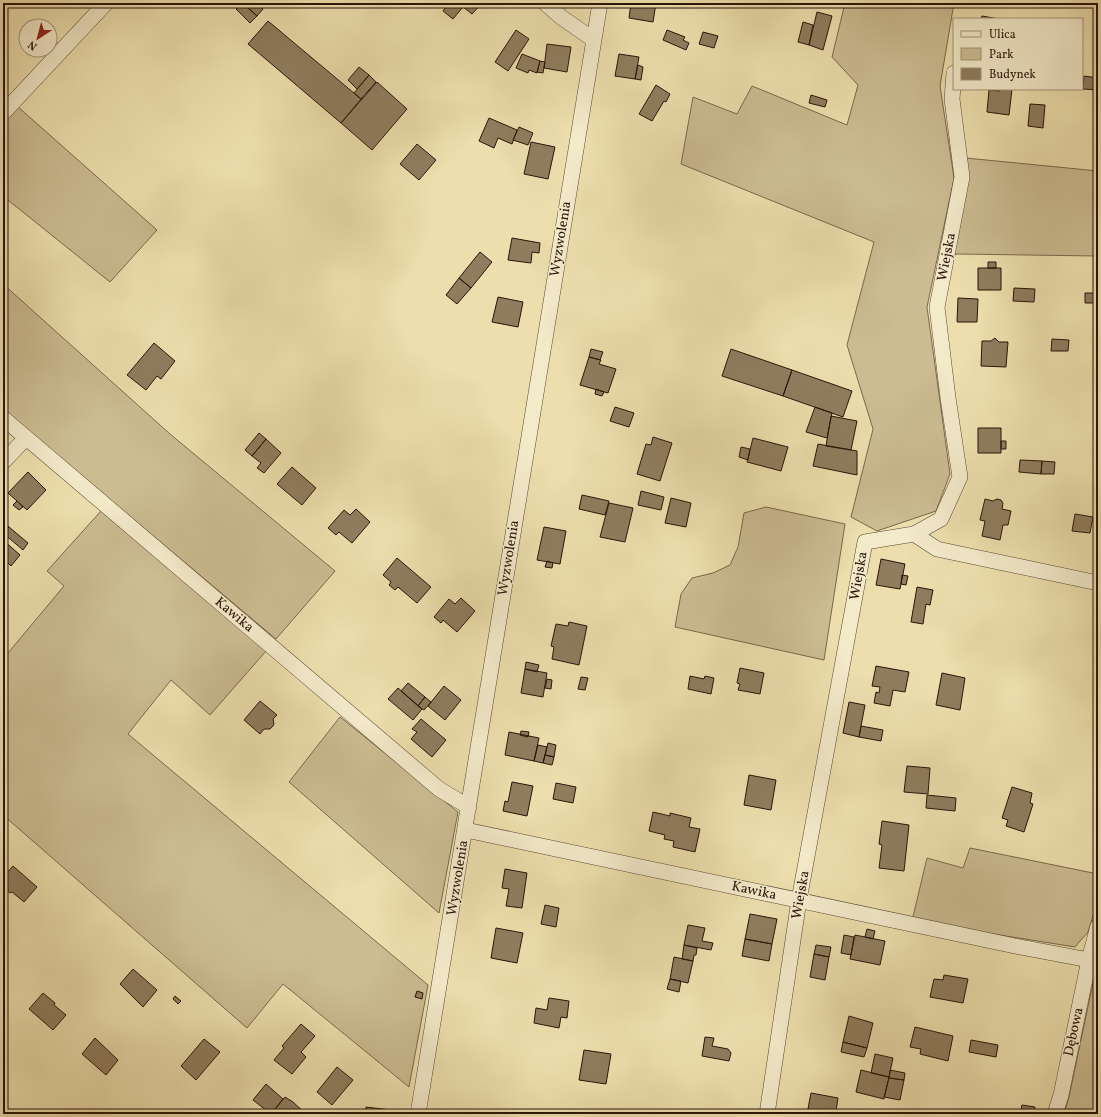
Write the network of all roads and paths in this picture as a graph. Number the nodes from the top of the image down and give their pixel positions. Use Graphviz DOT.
graph roads {
  1 [pos="106,3"];
  2 [pos="545,3"];
  3 [pos="600,3"];
  4 [pos="594,40"];
  5 [pos="953,86"];
  6 [pos="3,113"];
  7 [pos="3,418"];
  8 [pos="26,438"];
  9 [pos="3,462"];
  10 [pos="914,534"];
  11 [pos="1098,583"];
  12 [pos="469,807"];
  13 [pos="466,830"];
  14 [pos="799,900"];
  15 [pos="1098,926"];
  16 [pos="1089,960"];
  17 [pos="418,1114"];
  18 [pos="767,1114"];
  19 [pos="1055,1114"];
  1 -- 6 [label="street"];
  2 -- 4 [label="street"];
  3 -- 4 [label="street, Wyzwolenia"];
  4 -- 12 [label="street, Wyzwolenia"];
  5 -- 10 [label="street, Wiejska"];
  7 -- 8 [label="street, Kawika"];
  8 -- 9 [label="street"];
  8 -- 12 [label="street, Kawika"];
  10 -- 11 [label="street"];
  10 -- 14 [label="street, Wiejska"];
  12 -- 13 [label="street, Wyzwolenia"];
  13 -- 14 [label="street, Kawika"];
  13 -- 17 [label="street, Wyzwolenia"];
  14 -- 16 [label="street, Kawika"];
  14 -- 18 [label="street, Wiejska"];
  15 -- 16 [label="street, Dębowa"];
  16 -- 19 [label="street, Dębowa"];
}
